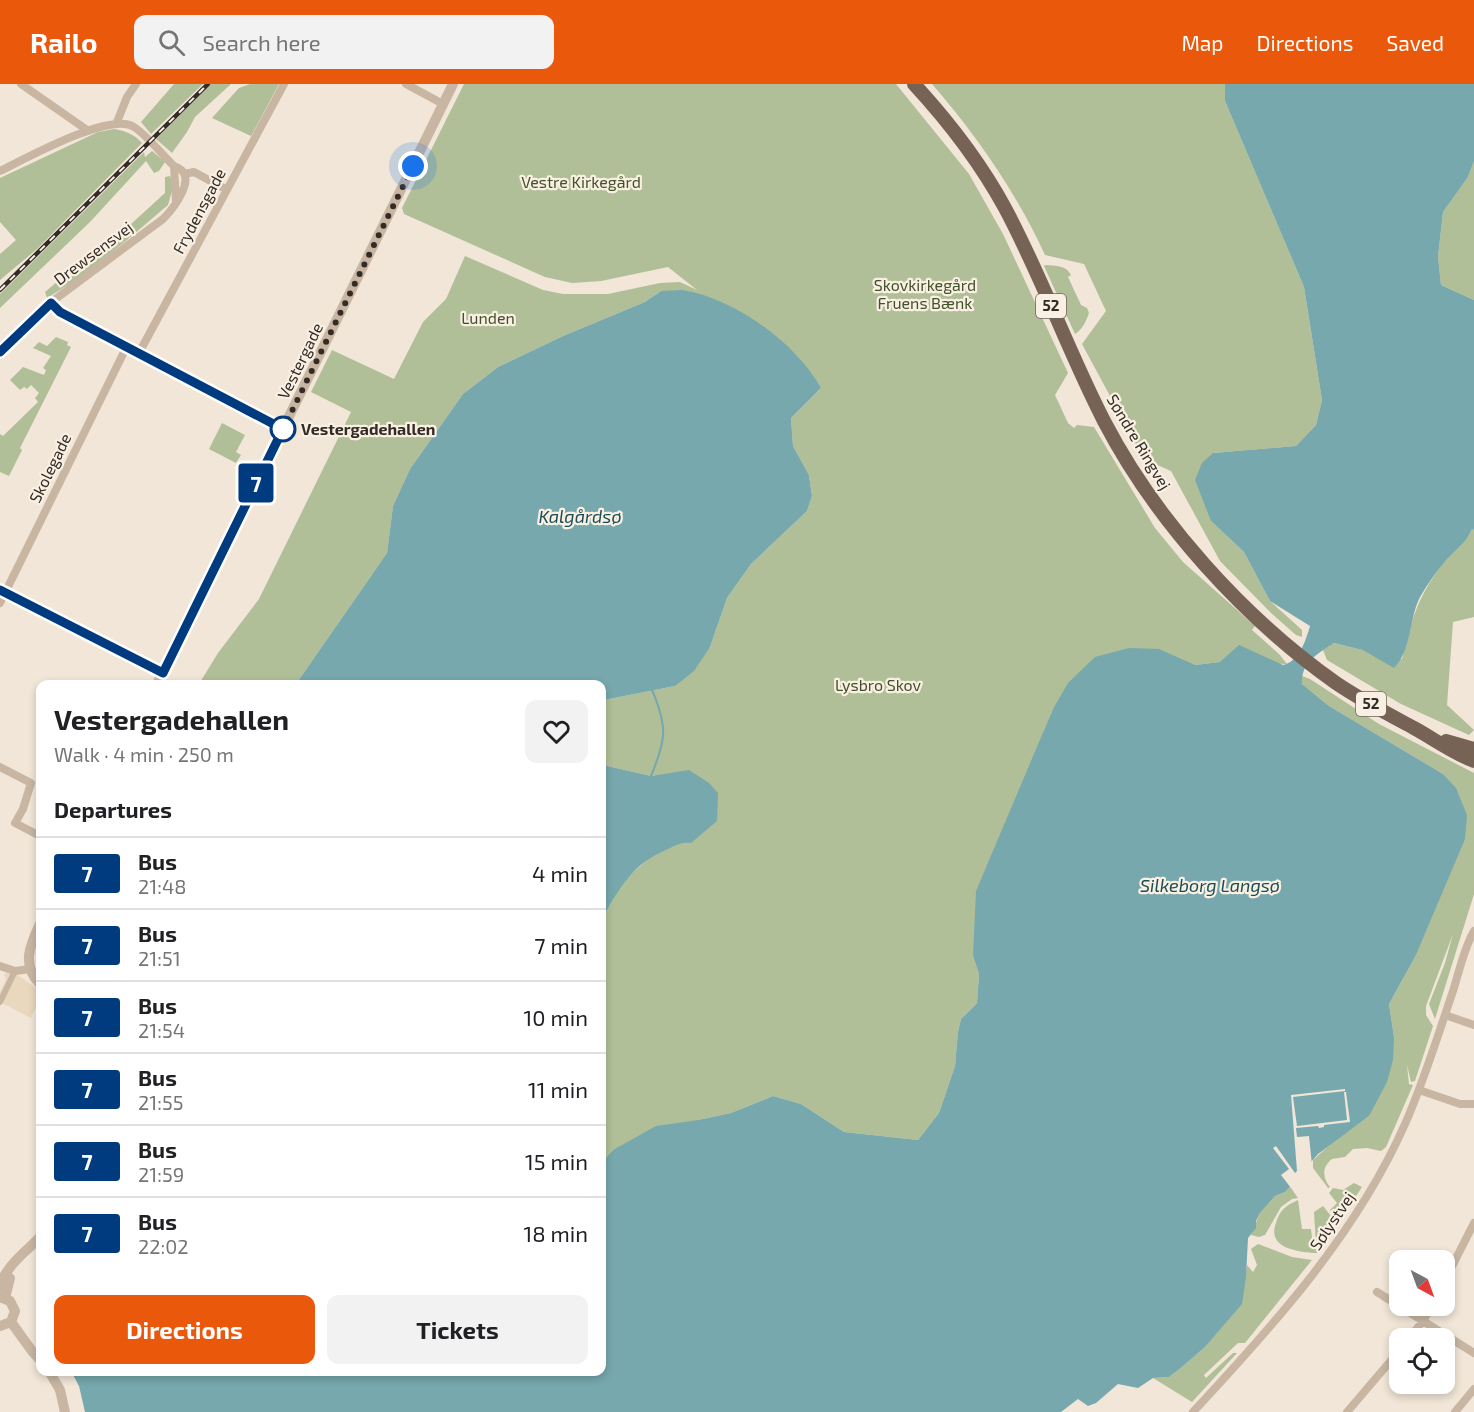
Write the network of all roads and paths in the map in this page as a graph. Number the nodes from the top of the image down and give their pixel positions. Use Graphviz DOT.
graph roads {
  1 [pos="21,84"];
  2 [pos="136,84"];
  3 [pos="284,84"];
  4 [pos="406,84"];
  5 [pos="453,84"];
  6 [pos="914,84"];
  7 [pos="443,104"];
  8 [pos="117,122"];
  9 [pos="87,130"];
  10 [pos="174,166"];
  11 [pos="0,171"];
  12 [pos="184,174"];
  13 [pos="227,190"];
  14 [pos="176,203"];
  15 [pos="51,303"];
  16 [pos="127,346"];
  17 [pos="0,352"];
  18 [pos="140,353"];
  19 [pos="283,429"];
  20 [pos="2,591"];
  21 [pos="0,603"];
  22 [pos="163,673"];
  23 [pos="159,680"];
  24 [pos="1429,736"];
  25 [pos="1474,749"];
  26 [pos="1474,761"];
  27 [pos="0,767"];
  28 [pos="36,834"];
  29 [pos="1474,931"];
  30 [pos="36,933"];
  31 [pos="0,966"];
  32 [pos="30,969"];
  33 [pos="15,971"];
  34 [pos="36,978"];
  35 [pos="0,1002"];
  36 [pos="1445,1015"];
  37 [pos="1474,1024"];
  38 [pos="1419,1090"];
  39 [pos="1474,1104"];
  40 [pos="1474,1223"];
  41 [pos="36,1242"];
  42 [pos="1455,1260"];
  43 [pos="1377,1292"];
  44 [pos="2,1294"];
  45 [pos="1427,1316"];
  46 [pos="1423,1322"];
  47 [pos="5,1325"];
  48 [pos="1418,1328"];
  49 [pos="1474,1353"];
  50 [pos="36,1356"];
  51 [pos="1389,1363"];
  52 [pos="52,1376"];
  53 [pos="1474,1389"];
  54 [pos="65,1412"];
  55 [pos="1193,1412"];
  56 [pos="1347,1412"];
  57 [pos="1455,1412"];
  1 -- 9 [label="street"];
  2 -- 8 [label="street"];
  3 -- 13 [label="street, Frydensgade"];
  4 -- 7 [label="street"];
  5 -- 7 [label="street, Vestergade"];
  6 -- 24 [label="main road, Søndre Ringvej / 52"];
  7 -- 19 [label="street, Vestergade"];
  8 -- 9 [label="street"];
  8 -- 10 [label="street"];
  9 -- 11 [label="street"];
  10 -- 12 [label="street"];
  10 -- 14 [label="street"];
  12 -- 13 [label="street"];
  12 -- 14 [label="street, Drewsensvej"];
  13 -- 18 [label="street, Frydensgade"];
  14 -- 15 [label="street, Drewsensvej"];
  15 -- 16 [label="street"];
  15 -- 17 [label="street, Drewsensvej"];
  16 -- 18 [label="street"];
  16 -- 20 [label="street, Skolegade"];
  18 -- 19 [label="street"];
  19 -- 22 [label="street, Vestergade"];
  20 -- 21 [label="street, Skolegade"];
  20 -- 22 [label="street"];
  22 -- 23 [label="street, Vestergade"];
  24 -- 25 [label="main road, Søndre Ringvej / 52"];
  24 -- 26 [label="main road, Søndre Ringvej / 52"];
  27 -- 28 [label="street"];
  29 -- 36 [label="street, Sølystvej"];
  30 -- 32 [label="street"];
  31 -- 33 [label="street"];
  32 -- 33 [label="street"];
  32 -- 34 [label="street"];
  33 -- 35 [label="street"];
  36 -- 37 [label="street"];
  36 -- 38 [label="street, Sølystvej"];
  38 -- 39 [label="street"];
  38 -- 55 [label="street, Sølystvej"];
  40 -- 42 [label="street"];
  41 -- 44 [label="street"];
  43 -- 46 [label="street"];
  44 -- 47 [label="street"];
  45 -- 46 [label="street"];
  46 -- 48 [label="street"];
  46 -- 49 [label="street"];
  47 -- 50 [label="street"];
  51 -- 56 [label="street"];
  52 -- 54 [label="street"];
  53 -- 57 [label="street"];
}
